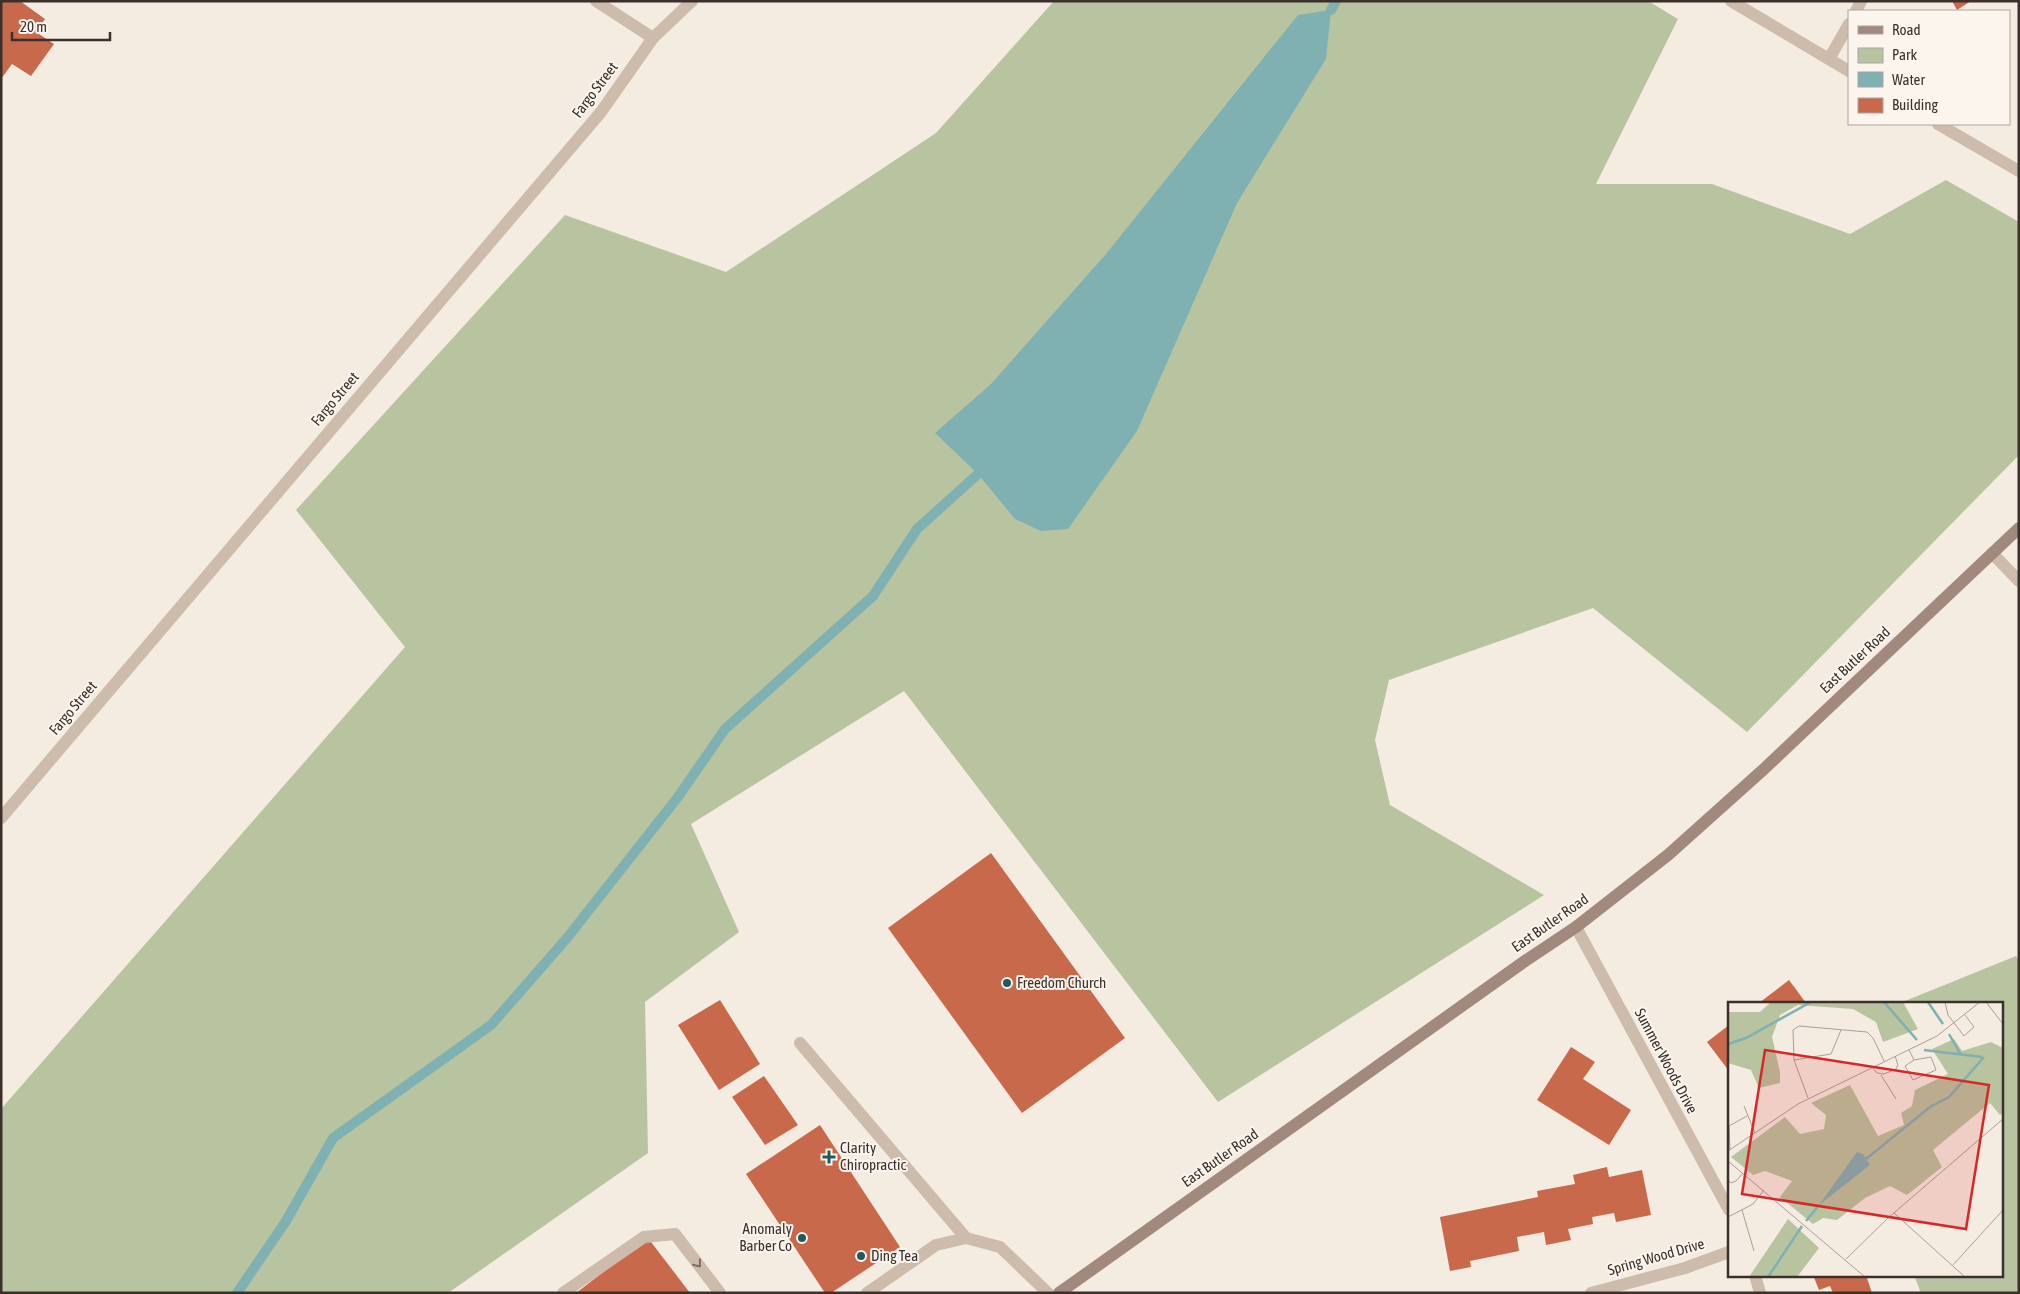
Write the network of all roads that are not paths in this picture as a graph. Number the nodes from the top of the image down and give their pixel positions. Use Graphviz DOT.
graph roads {
  1 [pos="596,1"];
  2 [pos="692,1"];
  3 [pos="1731,1"];
  4 [pos="1848,26"];
  5 [pos="653,38"];
  6 [pos="1829,60"];
  7 [pos="1848,70"];
  8 [pos="1940,125"];
  9 [pos="2019,171"];
  10 [pos="2019,528"];
  11 [pos="1992,553"];
  12 [pos="2019,582"];
  13 [pos="1,818"];
  14 [pos="1576,927"];
  15 [pos="800,1043"];
  16 [pos="1728,1208"];
  17 [pos="966,1238"];
  18 [pos="1728,1252"];
  19 [pos="1755,1276"];
  20 [pos="563,1293"];
  21 [pos="720,1293"];
  22 [pos="867,1293"];
  23 [pos="1048,1293"];
  24 [pos="1059,1293"];
  25 [pos="1591,1293"];
  26 [pos="1760,1293"];
  1 -- 5 [label="street"];
  2 -- 5 [label="street, Fargo Street"];
  3 -- 6 [label="street"];
  4 -- 6 [label="street"];
  5 -- 13 [label="street, Fargo Street"];
  6 -- 7 [label="street"];
  8 -- 9 [label="street"];
  10 -- 11 [label="main road, East Butler Road"];
  11 -- 12 [label="street"];
  11 -- 14 [label="main road, East Butler Road"];
  14 -- 16 [label="street, Summer Woods Drive"];
  14 -- 24 [label="main road, East Butler Road"];
  15 -- 17 [label="street"];
  17 -- 22 [label="street"];
  17 -- 23 [label="street"];
  18 -- 25 [label="street, Spring Wood Drive"];
  19 -- 26 [label="street"];
  20 -- 21 [label="street, one-way"];
}
